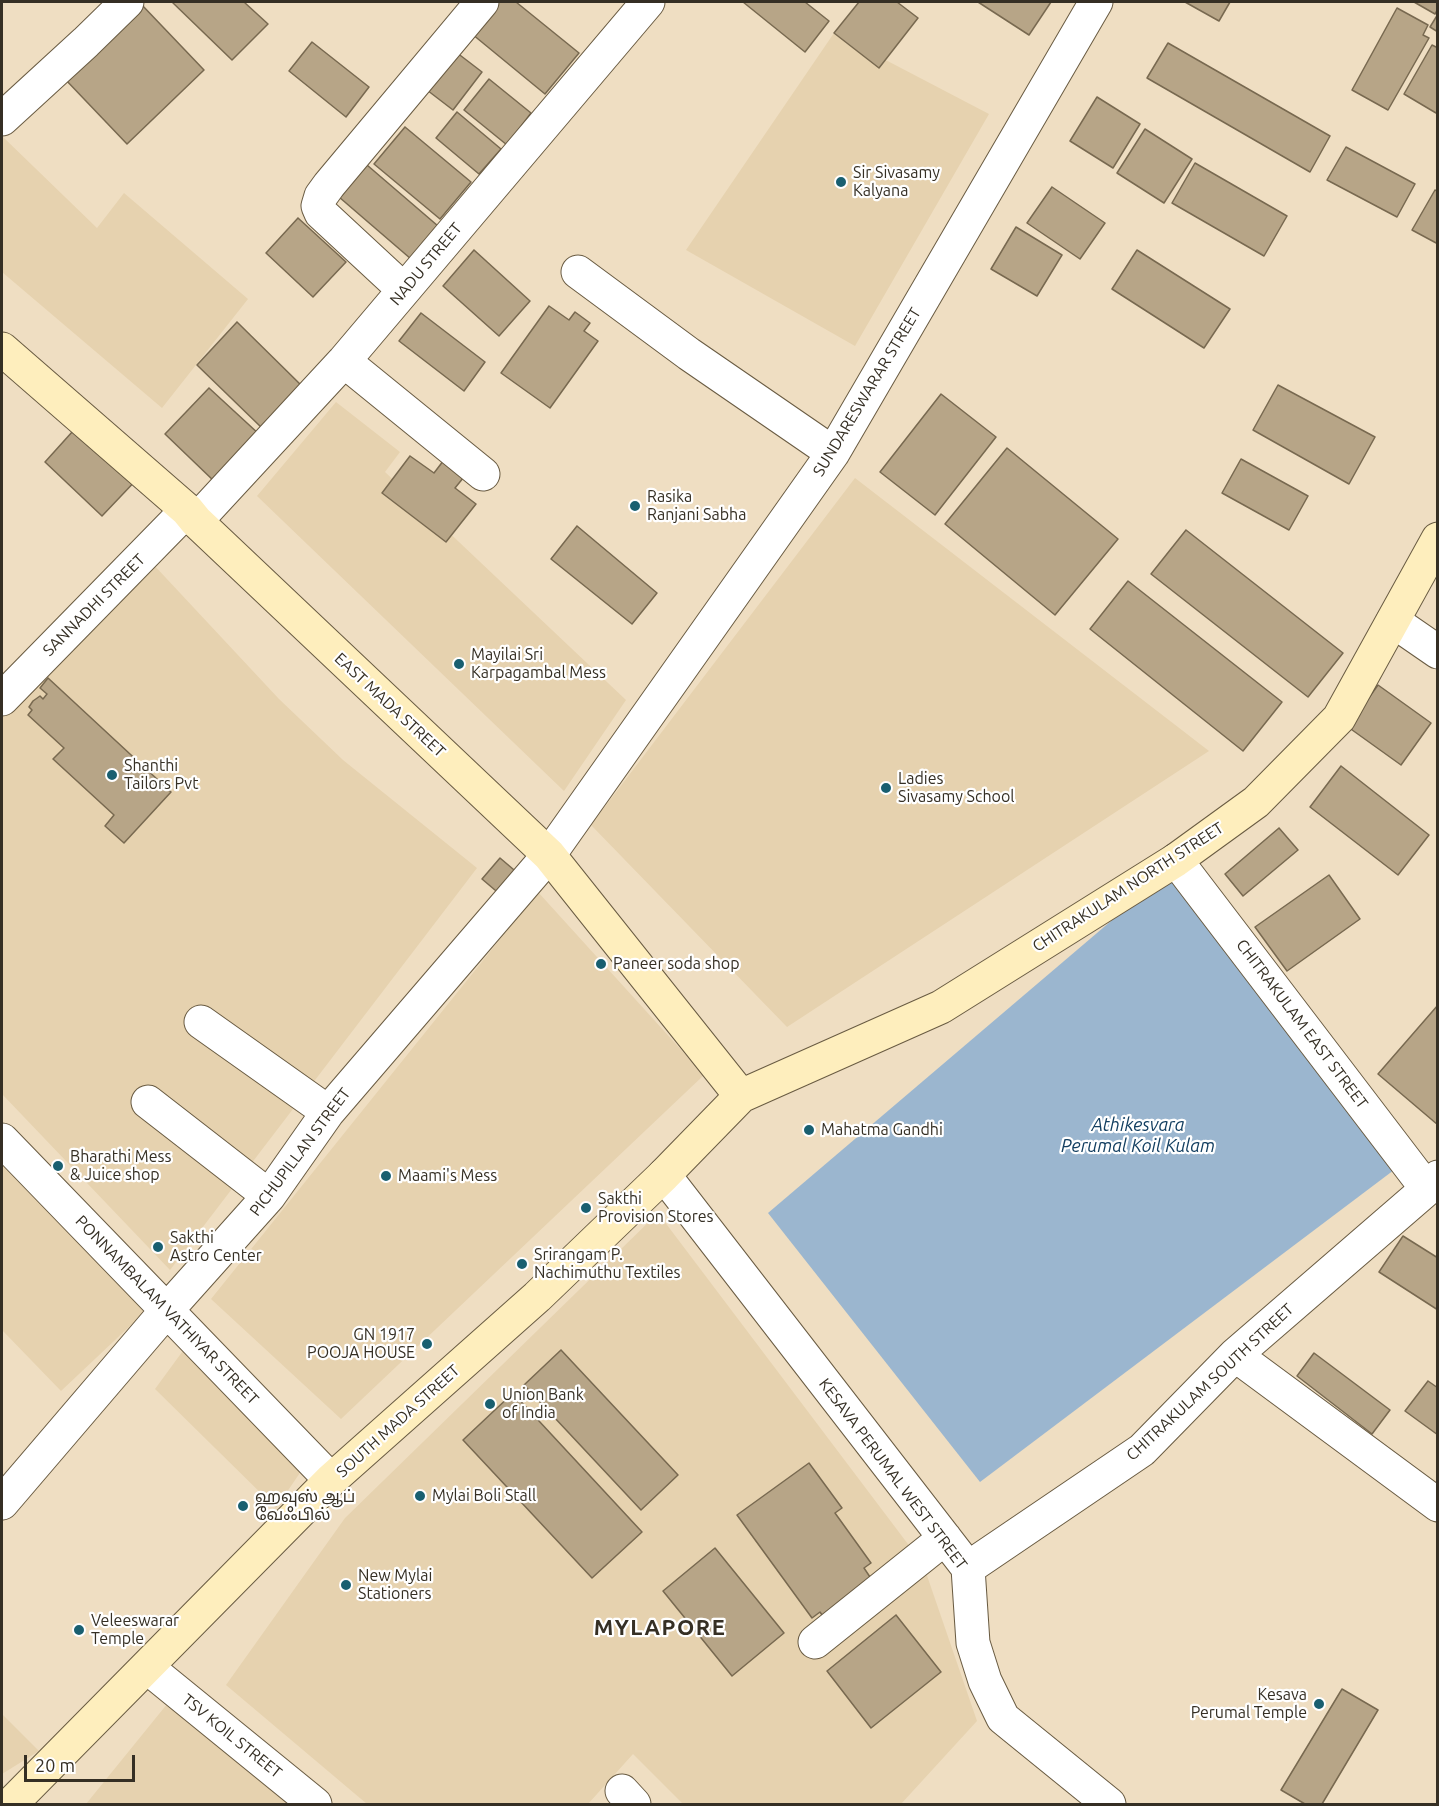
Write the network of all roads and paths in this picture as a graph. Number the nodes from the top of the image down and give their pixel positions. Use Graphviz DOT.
graph roads {
  1 [pos="127,2"];
  2 [pos="482,2"];
  3 [pos="648,2"];
  4 [pos="1096,2"];
  5 [pos="2,119"];
  6 [pos="578,273"];
  7 [pos="404,290"];
  8 [pos="2,349"];
  9 [pos="344,361"];
  10 [pos="833,453"];
  11 [pos="483,474"];
  12 [pos="192,516"];
  13 [pos="1437,538"];
  14 [pos="1394,621"];
  15 [pos="1437,652"];
  16 [pos="2,699"];
  17 [pos="549,855"];
  18 [pos="1176,860"];
  19 [pos="201,1022"];
  20 [pos="741,1096"];
  21 [pos="148,1102"];
  22 [pos="328,1112"];
  23 [pos="2,1140"];
  24 [pos="664,1176"];
  25 [pos="1432,1183"];
  26 [pos="269,1196"];
  27 [pos="167,1310"];
  28 [pos="1235,1355"];
  29 [pos="331,1480"];
  30 [pos="2,1503"];
  31 [pos="1437,1505"];
  32 [pos="945,1538"];
  33 [pos="968,1568"];
  34 [pos="815,1642"];
  35 [pos="148,1668"];
  36 [pos="11,1804"];
  37 [pos="315,1804"];
  38 [pos="1108,1804"];
  1 -- 5 [label="street"];
  2 -- 7 [label="street"];
  3 -- 7 [label="street, NADU STREET"];
  4 -- 10 [label="street, SUNDARESWARAR STREET"];
  6 -- 10 [label="street"];
  7 -- 9 [label="street, NADU STREET"];
  8 -- 12 [label="street, EAST MADA STREET"];
  9 -- 11 [label="street"];
  9 -- 12 [label="street, NADU STREET"];
  10 -- 17 [label="street, SUNDARESWARAR STREET"];
  12 -- 16 [label="street, SANNADHI STREET"];
  12 -- 17 [label="street, EAST MADA STREET"];
  13 -- 14 [label="street, CHITRAKULAM NORTH STREET"];
  14 -- 15 [label="street"];
  14 -- 18 [label="street, CHITRAKULAM NORTH STREET"];
  17 -- 20 [label="street, EAST MADA STREET"];
  17 -- 22 [label="street, PICHUPILLAN STREET"];
  18 -- 20 [label="street, CHITRAKULAM NORTH STREET"];
  18 -- 25 [label="street, CHITRAKULAM EAST STREET"];
  19 -- 22 [label="street"];
  20 -- 24 [label="street, SOUTH MADA STREET"];
  21 -- 26 [label="street"];
  22 -- 26 [label="street, PICHUPILLAN STREET"];
  23 -- 27 [label="street, PONNAMBALAM VATHIYAR STREET"];
  24 -- 29 [label="street, SOUTH MADA STREET"];
  24 -- 32 [label="street, KESAVA PERUMAL WEST STREET"];
  25 -- 28 [label="street, CHITRAKULAM SOUTH STREET"];
  26 -- 27 [label="street, PICHUPILLAN STREET"];
  27 -- 29 [label="street, PONNAMBALAM VATHIYAR STREET"];
  27 -- 30 [label="street, PICHUPILLAN STREET"];
  28 -- 31 [label="street"];
  28 -- 33 [label="street, CHITRAKULAM SOUTH STREET"];
  29 -- 35 [label="street, SOUTH MADA STREET"];
  32 -- 33 [label="street, KESAVA PERUMAL WEST STREET"];
  32 -- 34 [label="street"];
  33 -- 38 [label="street, KESAVA PERUMAL WEST STREET"];
  35 -- 36 [label="street, SOUTH MADA STREET"];
  35 -- 37 [label="street, TSV KOIL STREET"];
}
